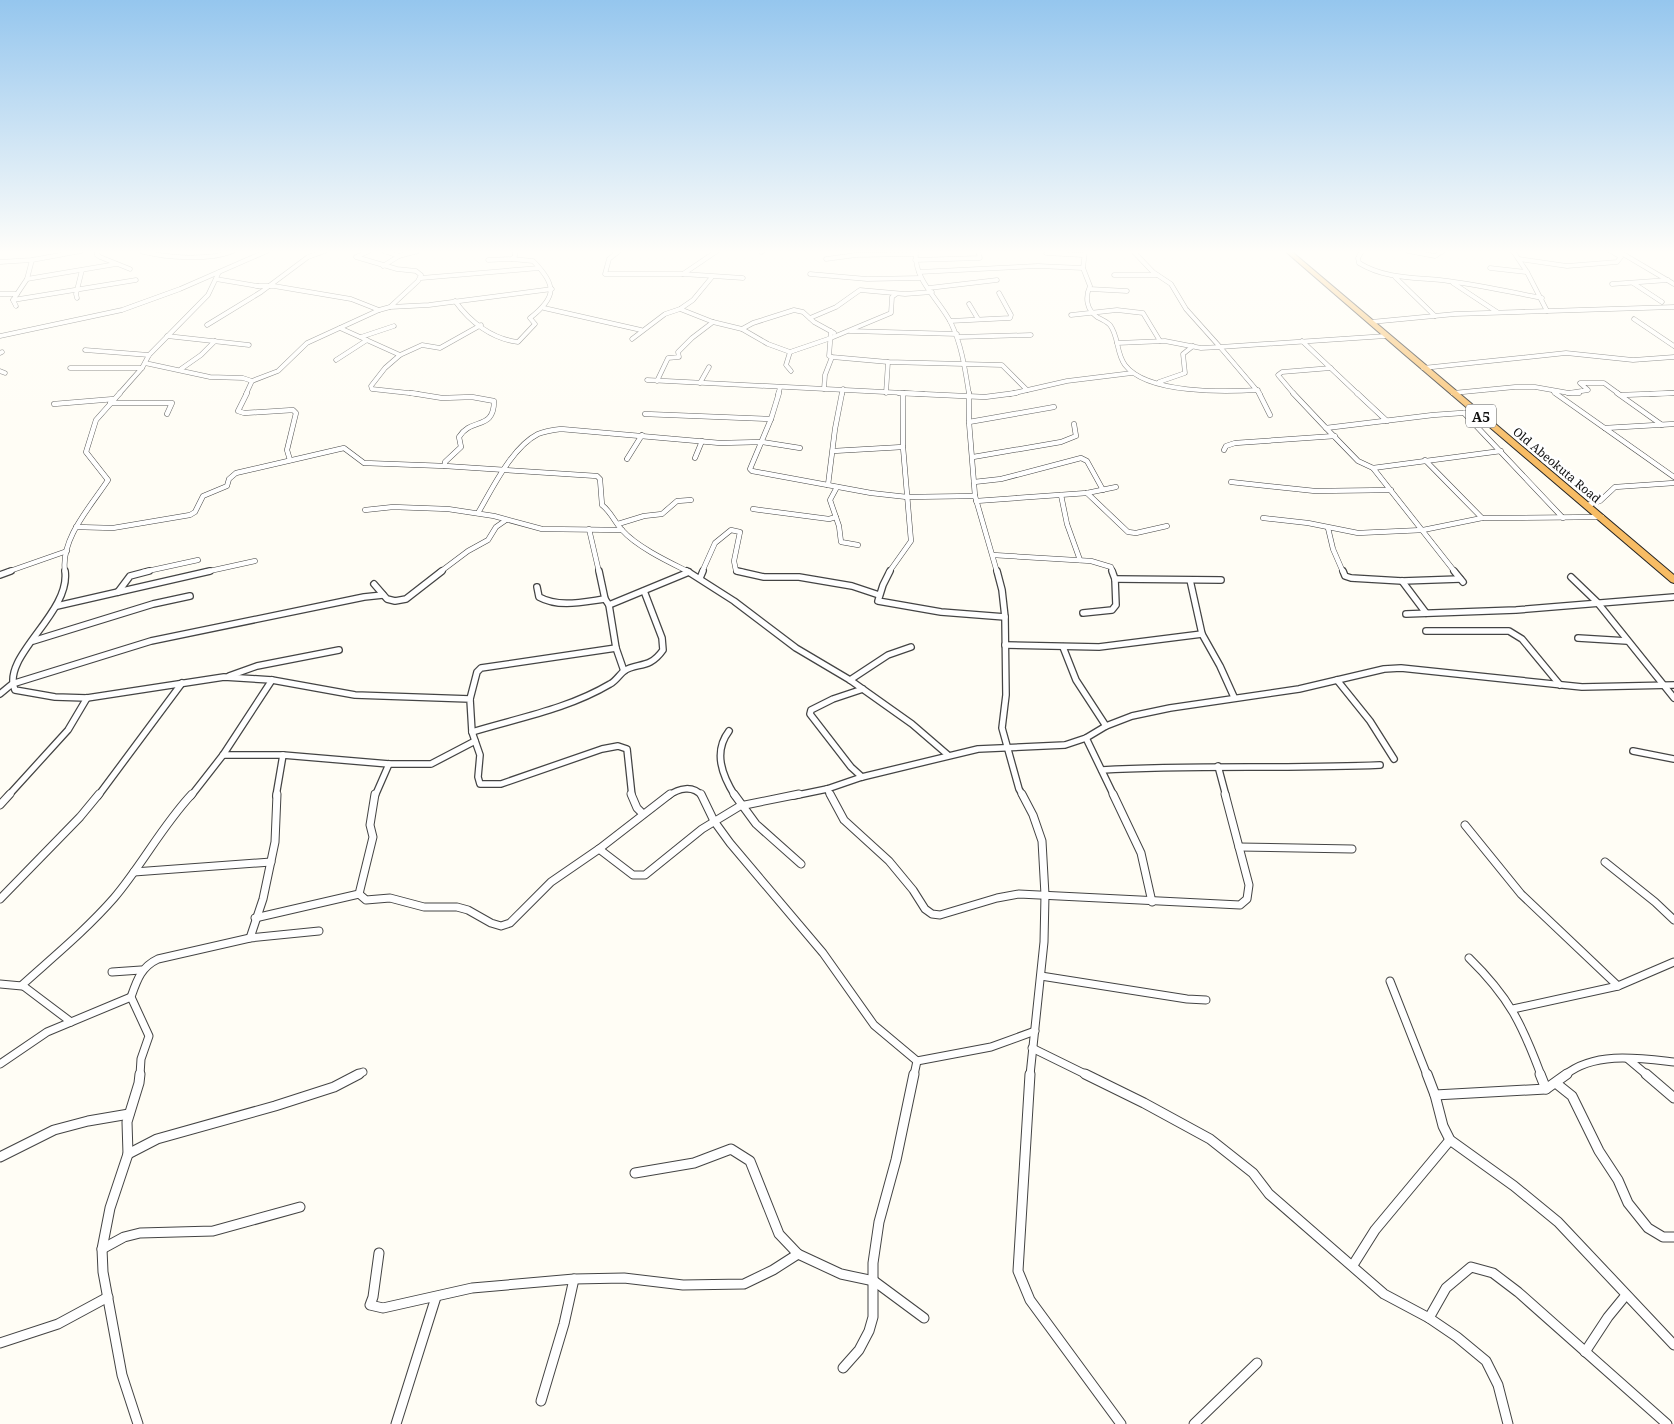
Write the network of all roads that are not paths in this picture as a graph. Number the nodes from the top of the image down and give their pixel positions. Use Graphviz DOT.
graph roads {
  1 [pos="87,317"];
  2 [pos="186,317"];
  3 [pos="219,317"];
  4 [pos="363,317"];
  5 [pos="469,317"];
  6 [pos="531,317"];
  7 [pos="586,317"];
  8 [pos="660,317"];
  9 [pos="701,317"];
  10 [pos="770,317"];
  11 [pos="880,317"];
  12 [pos="948,317"];
  13 [pos="1010,317"];
  14 [pos="1099,317"];
  15 [pos="1145,317"];
  16 [pos="1194,317"];
  17 [pos="1366,317"];
  18 [pos="1419,317"];
  19 [pos="810,318"];
  20 [pos="978,319"];
  21 [pos="1634,320"];
  22 [pos="950,321"];
  23 [pos="713,322"];
  24 [pos="1371,322"];
  25 [pos="207,325"];
  26 [pos="394,326"];
  27 [pos="481,326"];
  28 [pos="340,328"];
  29 [pos="742,329"];
  30 [pos="641,330"];
  31 [pos="848,331"];
  32 [pos="832,332"];
  33 [pos="838,335"];
  34 [pos="1032,335"];
  35 [pos="0,336"];
  36 [pos="167,336"];
  37 [pos="957,336"];
  38 [pos="1386,336"];
  39 [pos="361,337"];
  40 [pos="632,338"];
  41 [pos="831,338"];
  42 [pos="367,340"];
  43 [pos="215,341"];
  44 [pos="1160,341"];
  45 [pos="1302,341"];
  46 [pos="1117,343"];
  47 [pos="249,345"];
  48 [pos="1193,346"];
  49 [pos="1674,346"];
  50 [pos="1220,347"];
  51 [pos="85,350"];
  52 [pos="790,352"];
  53 [pos="149,355"];
  54 [pos="400,355"];
  55 [pos="832,357"];
  56 [pos="1674,357"];
  57 [pos="336,360"];
  58 [pos="888,362"];
  59 [pos="145,363"];
  60 [pos="965,364"];
  61 [pos="164,366"];
  62 [pos="709,366"];
  63 [pos="70,368"];
  64 [pos="142,368"];
  65 [pos="155,368"];
  66 [pos="1331,368"];
  67 [pos="1423,368"];
  68 [pos="181,369"];
  69 [pos="791,371"];
  70 [pos="1132,373"];
  71 [pos="648,380"];
  72 [pos="252,381"];
  73 [pos="657,381"];
  74 [pos="1159,382"];
  75 [pos="700,383"];
  76 [pos="780,388"];
  77 [pos="824,389"];
  78 [pos="843,389"];
  79 [pos="1027,390"];
  80 [pos="1258,390"];
  81 [pos="1453,392"];
  82 [pos="1554,392"];
  83 [pos="886,393"];
  84 [pos="903,393"];
  85 [pos="1674,393"];
  86 [pos="1622,395"];
  87 [pos="970,397"];
  88 [pos="114,399"];
  89 [pos="110,403"];
  90 [pos="54,404"];
  91 [pos="1054,407"];
  92 [pos="1476,412"];
  93 [pos="1464,413"];
  94 [pos="167,414"];
  95 [pos="645,414"];
  96 [pos="1270,415"];
  97 [pos="771,419"];
  98 [pos="969,422"];
  99 [pos="1387,422"];
  100 [pos="1074,424"];
  101 [pos="1674,424"];
  102 [pos="1662,425"];
  103 [pos="1326,428"];
  104 [pos="1605,428"];
  105 [pos="642,435"];
  106 [pos="1335,436"];
  107 [pos="702,441"];
  108 [pos="762,442"];
  109 [pos="903,447"];
  110 [pos="800,448"];
  111 [pos="1224,450"];
  112 [pos="833,451"];
  113 [pos="1501,451"];
  114 [pos="973,457"];
  115 [pos="695,458"];
  116 [pos="626,459"];
  117 [pos="290,460"];
  118 [pos="1425,460"];
  119 [pos="445,466"];
  120 [pos="1373,468"];
  121 [pos="506,469"];
  122 [pos="1674,477"];
  123 [pos="974,482"];
  124 [pos="1231,482"];
  125 [pos="1674,483"];
  126 [pos="828,485"];
  127 [pos="837,487"];
  128 [pos="1116,487"];
  129 [pos="1103,490"];
  130 [pos="1391,490"];
  131 [pos="1088,493"];
  132 [pos="1061,494"];
  133 [pos="907,497"];
  134 [pos="976,498"];
  135 [pos="691,500"];
  136 [pos="1588,505"];
  137 [pos="753,509"];
  138 [pos="365,510"];
  139 [pos="478,513"];
  140 [pos="836,517"];
  141 [pos="1263,518"];
  142 [pos="1482,518"];
  143 [pos="1563,518"];
  144 [pos="1602,518"];
  145 [pos="506,520"];
  146 [pos="618,524"];
  147 [pos="1167,526"];
  148 [pos="76,527"];
  149 [pos="1328,528"];
  150 [pos="589,529"];
  151 [pos="622,530"];
  152 [pos="1424,530"];
  153 [pos="858,545"];
  154 [pos="68,551"];
  155 [pos="993,555"];
  156 [pos="198,560"];
  157 [pos="1080,560"];
  158 [pos="255,561"];
  159 [pos="689,572"];
  160 [pos="0,575"];
  161 [pos="1571,576"];
  162 [pos="700,578"];
  163 [pos="1115,579"];
  164 [pos="1190,580"];
  165 [pos="1221,580"];
  166 [pos="1674,580"];
  167 [pos="1402,581"];
  168 [pos="374,584"];
  169 [pos="537,587"];
  170 [pos="644,591"];
  171 [pos="118,592"];
  172 [pos="383,595"];
  173 [pos="879,595"];
  174 [pos="190,596"];
  175 [pos="1674,597"];
  176 [pos="605,599"];
  177 [pos="1597,602"];
  178 [pos="609,604"];
  179 [pos="57,606"];
  180 [pos="1084,613"];
  181 [pos="1426,613"];
  182 [pos="1406,614"];
  183 [pos="1005,617"];
  184 [pos="1426,631"];
  185 [pos="1202,634"];
  186 [pos="1578,638"];
  187 [pos="33,641"];
  188 [pos="1627,641"];
  189 [pos="1005,645"];
  190 [pos="911,647"];
  191 [pos="1063,647"];
  192 [pos="616,648"];
  193 [pos="339,650"];
  194 [pos="624,671"];
  195 [pos="224,677"];
  196 [pos="272,680"];
  197 [pos="850,680"];
  198 [pos="1337,680"];
  199 [pos="182,683"];
  200 [pos="12,684"];
  201 [pos="1560,684"];
  202 [pos="1674,685"];
  203 [pos="1663,686"];
  204 [pos="863,689"];
  205 [pos="0,694"];
  206 [pos="1234,697"];
  207 [pos="87,698"];
  208 [pos="1674,698"];
  209 [pos="470,699"];
  210 [pos="1106,726"];
  211 [pos="729,731"];
  212 [pos="472,732"];
  213 [pos="1086,738"];
  214 [pos="476,742"];
  215 [pos="1006,748"];
  216 [pos="1633,751"];
  217 [pos="222,755"];
  218 [pos="283,755"];
  219 [pos="948,755"];
  220 [pos="1394,759"];
  221 [pos="1674,759"];
  222 [pos="389,764"];
  223 [pos="1380,765"];
  224 [pos="1218,766"];
  225 [pos="1102,770"];
  226 [pos="862,777"];
  227 [pos="827,789"];
  228 [pos="0,805"];
  229 [pos="740,806"];
  230 [pos="643,814"];
  231 [pos="714,821"];
  232 [pos="1465,825"];
  233 [pos="1239,847"];
  234 [pos="599,849"];
  235 [pos="1352,849"];
  236 [pos="271,862"];
  237 [pos="1605,862"];
  238 [pos="800,864"];
  239 [pos="134,872"];
  240 [pos="358,894"];
  241 [pos="1045,895"];
  242 [pos="0,899"];
  243 [pos="1152,902"];
  244 [pos="256,918"];
  245 [pos="1674,920"];
  246 [pos="318,931"];
  247 [pos="250,938"];
  248 [pos="1469,958"];
  249 [pos="1674,962"];
  250 [pos="141,970"];
  251 [pos="112,972"];
  252 [pos="1040,976"];
  253 [pos="1390,981"];
  254 [pos="0,984"];
  255 [pos="22,986"];
  256 [pos="1618,986"];
  257 [pos="131,997"];
  258 [pos="1206,1000"];
  259 [pos="1513,1009"];
  260 [pos="71,1022"];
  261 [pos="1035,1031"];
  262 [pos="1032,1048"];
  263 [pos="1628,1058"];
  264 [pos="917,1061"];
  265 [pos="1674,1062"];
  266 [pos="0,1064"];
  267 [pos="363,1072"];
  268 [pos="1557,1084"];
  269 [pos="1546,1089"];
  270 [pos="1435,1095"];
  271 [pos="1674,1098"];
  272 [pos="129,1114"];
  273 [pos="1450,1140"];
  274 [pos="128,1154"];
  275 [pos="0,1157"];
  276 [pos="636,1173"];
  277 [pos="300,1207"];
  278 [pos="1674,1237"];
  279 [pos="102,1249"];
  280 [pos="379,1253"];
  281 [pos="798,1254"];
  282 [pos="1352,1265"];
  283 [pos="574,1279"];
  284 [pos="874,1281"];
  285 [pos="1626,1296"];
  286 [pos="108,1297"];
  287 [pos="436,1297"];
  288 [pos="924,1318"];
  289 [pos="1429,1318"];
  290 [pos="0,1343"];
  291 [pos="1674,1345"];
  292 [pos="1586,1352"];
  293 [pos="1257,1363"];
  294 [pos="843,1368"];
  295 [pos="541,1401"];
  296 [pos="138,1424"];
  297 [pos="396,1424"];
  298 [pos="1121,1424"];
  299 [pos="1194,1424"];
  300 [pos="1507,1424"];
  301 [pos="1667,1424"];
  1 -- 35 [label="street"];
  2 -- 36 [label="street"];
  3 -- 25 [label="street"];
  4 -- 28 [label="street"];
  5 -- 27 [label="street"];
  6 -- 27 [label="street"];
  7 -- 30 [label="street"];
  8 -- 30 [label="street"];
  9 -- 23 [label="street"];
  10 -- 29 [label="street"];
  11 -- 31 [label="street"];
  12 -- 22 [label="street"];
  13 -- 20 [label="street"];
  14 -- 46 [label="street"];
  15 -- 44 [label="street"];
  16 -- 50 [label="street"];
  17 -- 24 [label="highway, Old Abeokuta Road / A5"];
  18 -- 24 [label="street"];
  19 -- 32 [label="street"];
  20 -- 22 [label="street"];
  21 -- 49 [label="street"];
  22 -- 37 [label="street"];
  23 -- 29 [label="street"];
  23 -- 73 [label="street"];
  24 -- 38 [label="highway, Old Abeokuta Road / A5"];
  26 -- 39 [label="street"];
  27 -- 54 [label="street"];
  28 -- 39 [label="street"];
  28 -- 72 [label="street"];
  29 -- 52 [label="street"];
  30 -- 40 [label="street"];
  31 -- 33 [label="street"];
  31 -- 37 [label="street"];
  32 -- 33 [label="street"];
  32 -- 41 [label="street"];
  33 -- 41 [label="street"];
  34 -- 37 [label="street"];
  36 -- 43 [label="street"];
  36 -- 53 [label="street"];
  37 -- 60 [label="street"];
  38 -- 45 [label="street"];
  38 -- 67 [label="highway, Old Abeokuta Road / A5"];
  39 -- 42 [label="street"];
  41 -- 52 [label="street"];
  41 -- 55 [label="street"];
  42 -- 54 [label="street"];
  42 -- 57 [label="street"];
  43 -- 47 [label="street"];
  43 -- 68 [label="street"];
  44 -- 46 [label="street"];
  44 -- 48 [label="street"];
  45 -- 50 [label="street"];
  45 -- 66 [label="street"];
  46 -- 70 [label="street"];
  48 -- 50 [label="street"];
  48 -- 74 [label="street"];
  50 -- 80 [label="street"];
  51 -- 53 [label="street"];
  52 -- 69 [label="street"];
  53 -- 59 [label="street"];
  54 -- 119 [label="street"];
  55 -- 58 [label="street"];
  55 -- 77 [label="street"];
  56 -- 67 [label="street"];
  58 -- 60 [label="street"];
  58 -- 83 [label="street"];
  59 -- 61 [label="street"];
  59 -- 64 [label="street"];
  60 -- 79 [label="street"];
  60 -- 87 [label="street"];
  61 -- 65 [label="street"];
  61 -- 68 [label="street"];
  62 -- 75 [label="street"];
  63 -- 64 [label="street"];
  64 -- 88 [label="street"];
  66 -- 99 [label="street"];
  66 -- 103 [label="street"];
  67 -- 81 [label="highway, Old Abeokuta Road / A5"];
  68 -- 72 [label="street"];
  70 -- 74 [label="street"];
  70 -- 79 [label="street"];
  71 -- 73 [label="street"];
  72 -- 117 [label="street"];
  73 -- 75 [label="street"];
  74 -- 80 [label="street"];
  75 -- 76 [label="street"];
  76 -- 77 [label="street"];
  76 -- 97 [label="street"];
  77 -- 78 [label="street"];
  78 -- 83 [label="street"];
  78 -- 112 [label="street"];
  79 -- 87 [label="street"];
  80 -- 96 [label="street"];
  81 -- 82 [label="street"];
  81 -- 92 [label="highway, Old Abeokuta Road / A5"];
  82 -- 86 [label="street"];
  82 -- 104 [label="street"];
  83 -- 84 [label="street"];
  84 -- 87 [label="street"];
  84 -- 109 [label="street"];
  85 -- 86 [label="street"];
  86 -- 102 [label="street"];
  87 -- 98 [label="street"];
  88 -- 89 [label="street"];
  88 -- 90 [label="street"];
  89 -- 94 [label="street"];
  89 -- 148 [label="street"];
  91 -- 98 [label="street"];
  92 -- 93 [label="street"];
  92 -- 136 [label="highway, Old Abeokuta Road / A5"];
  93 -- 99 [label="street"];
  93 -- 113 [label="street"];
  95 -- 97 [label="street"];
  97 -- 108 [label="street"];
  98 -- 114 [label="street"];
  99 -- 103 [label="street"];
  100 -- 114 [label="street"];
  101 -- 102 [label="street"];
  102 -- 104 [label="street"];
  103 -- 106 [label="street"];
  104 -- 122 [label="street"];
  105 -- 107 [label="street"];
  105 -- 116 [label="street"];
  105 -- 121 [label="street"];
  106 -- 111 [label="street"];
  106 -- 120 [label="street"];
  107 -- 108 [label="street"];
  107 -- 115 [label="street"];
  108 -- 110 [label="street"];
  108 -- 126 [label="street"];
  109 -- 112 [label="street"];
  109 -- 133 [label="street"];
  112 -- 126 [label="street"];
  113 -- 118 [label="street"];
  113 -- 143 [label="street"];
  114 -- 123 [label="street"];
  117 -- 119 [label="street"];
  117 -- 148 [label="street"];
  118 -- 120 [label="street"];
  118 -- 142 [label="street"];
  119 -- 121 [label="street"];
  120 -- 130 [label="street"];
  121 -- 139 [label="street"];
  121 -- 146 [label="street"];
  123 -- 129 [label="street"];
  123 -- 134 [label="street"];
  124 -- 130 [label="street"];
  125 -- 136 [label="street"];
  126 -- 127 [label="street"];
  127 -- 133 [label="street"];
  127 -- 140 [label="street"];
  128 -- 129 [label="street"];
  129 -- 131 [label="street"];
  130 -- 152 [label="street"];
  131 -- 132 [label="street"];
  131 -- 147 [label="street"];
  132 -- 134 [label="street"];
  132 -- 157 [label="street"];
  133 -- 134 [label="street"];
  133 -- 173 [label="street"];
  134 -- 155 [label="street"];
  135 -- 146 [label="street"];
  136 -- 144 [label="highway, Old Abeokuta Road / A5"];
  137 -- 140 [label="street"];
  138 -- 139 [label="street"];
  139 -- 145 [label="street"];
  140 -- 153 [label="street"];
  141 -- 149 [label="street"];
  142 -- 143 [label="street"];
  142 -- 152 [label="street"];
  143 -- 144 [label="street"];
  144 -- 166 [label="highway, Old Abeokuta Road / A5"];
  145 -- 150 [label="street"];
  145 -- 172 [label="street"];
  146 -- 151 [label="street"];
  148 -- 154 [label="street"];
  149 -- 152 [label="street"];
  149 -- 167 [label="street"];
  150 -- 151 [label="street"];
  150 -- 176 [label="street"];
  151 -- 159 [label="street"];
  152 -- 167 [label="street"];
  154 -- 160 [label="street"];
  154 -- 179 [label="street"];
  155 -- 157 [label="street"];
  155 -- 183 [label="street"];
  156 -- 171 [label="street"];
  157 -- 163 [label="street"];
  158 -- 171 [label="street"];
  159 -- 162 [label="street"];
  159 -- 170 [label="street"];
  161 -- 177 [label="street"];
  162 -- 173 [label="street"];
  162 -- 197 [label="street"];
  163 -- 164 [label="street"];
  163 -- 180 [label="street"];
  164 -- 165 [label="street"];
  164 -- 185 [label="street"];
  167 -- 181 [label="street"];
  168 -- 172 [label="street"];
  169 -- 176 [label="street"];
  170 -- 178 [label="street"];
  170 -- 194 [label="street"];
  171 -- 179 [label="street"];
  172 -- 200 [label="street"];
  173 -- 183 [label="street"];
  174 -- 187 [label="street"];
  175 -- 177 [label="street"];
  176 -- 178 [label="street"];
  177 -- 181 [label="street"];
  177 -- 188 [label="street"];
  178 -- 192 [label="street"];
  179 -- 187 [label="street"];
  181 -- 182 [label="street"];
  183 -- 189 [label="street"];
  184 -- 201 [label="street"];
  185 -- 191 [label="street"];
  185 -- 206 [label="street"];
  186 -- 188 [label="street"];
  187 -- 200 [label="street"];
  188 -- 203 [label="street"];
  189 -- 191 [label="street"];
  189 -- 215 [label="street"];
  190 -- 197 [label="street"];
  191 -- 210 [label="street"];
  192 -- 194 [label="street"];
  192 -- 209 [label="street"];
  193 -- 195 [label="street"];
  194 -- 212 [label="street"];
  195 -- 196 [label="street"];
  195 -- 199 [label="street"];
  196 -- 209 [label="street"];
  196 -- 217 [label="street"];
  197 -- 204 [label="street"];
  198 -- 201 [label="street"];
  198 -- 206 [label="street"];
  198 -- 220 [label="street"];
  199 -- 207 [label="street"];
  199 -- 242 [label="street"];
  200 -- 205 [label="street"];
  200 -- 207 [label="street"];
  201 -- 203 [label="street"];
  202 -- 203 [label="street"];
  203 -- 208 [label="street"];
  204 -- 219 [label="street"];
  204 -- 226 [label="street"];
  206 -- 210 [label="street"];
  207 -- 228 [label="street"];
  209 -- 212 [label="street"];
  210 -- 213 [label="street"];
  211 -- 229 [label="street"];
  212 -- 214 [label="street"];
  213 -- 215 [label="street"];
  213 -- 225 [label="street"];
  214 -- 222 [label="street"];
  214 -- 230 [label="street"];
  215 -- 219 [label="street"];
  215 -- 241 [label="street"];
  216 -- 221 [label="street"];
  217 -- 218 [label="street"];
  217 -- 239 [label="street"];
  218 -- 222 [label="street"];
  218 -- 236 [label="street"];
  219 -- 226 [label="street"];
  222 -- 240 [label="street"];
  223 -- 224 [label="street"];
  224 -- 225 [label="street"];
  224 -- 233 [label="street"];
  225 -- 243 [label="street"];
  226 -- 227 [label="street"];
  227 -- 229 [label="street"];
  227 -- 241 [label="street"];
  229 -- 231 [label="street"];
  229 -- 238 [label="street"];
  230 -- 231 [label="street"];
  230 -- 234 [label="street"];
  231 -- 234 [label="street"];
  231 -- 264 [label="street"];
  232 -- 256 [label="street"];
  233 -- 235 [label="street"];
  233 -- 243 [label="street"];
  234 -- 240 [label="street"];
  236 -- 239 [label="street"];
  236 -- 244 [label="street"];
  237 -- 245 [label="street"];
  239 -- 255 [label="street"];
  240 -- 244 [label="street"];
  241 -- 243 [label="street"];
  241 -- 252 [label="street"];
  244 -- 247 [label="street"];
  246 -- 247 [label="street"];
  247 -- 250 [label="street"];
  248 -- 259 [label="street"];
  249 -- 256 [label="street"];
  250 -- 251 [label="street"];
  250 -- 257 [label="street"];
  252 -- 258 [label="street"];
  252 -- 261 [label="street"];
  253 -- 270 [label="street"];
  254 -- 255 [label="street"];
  255 -- 260 [label="street"];
  256 -- 259 [label="street"];
  257 -- 260 [label="street"];
  257 -- 272 [label="street"];
  259 -- 269 [label="street"];
  260 -- 266 [label="street"];
  261 -- 262 [label="street"];
  261 -- 264 [label="street"];
  262 -- 282 [label="street"];
  262 -- 298 [label="street"];
  263 -- 265 [label="street"];
  263 -- 268 [label="street"];
  263 -- 271 [label="street"];
  264 -- 284 [label="street"];
  267 -- 274 [label="street"];
  268 -- 269 [label="street"];
  268 -- 278 [label="street"];
  269 -- 270 [label="street"];
  270 -- 273 [label="street"];
  272 -- 274 [label="street"];
  272 -- 275 [label="street"];
  273 -- 282 [label="street"];
  273 -- 285 [label="street"];
  274 -- 279 [label="street"];
  276 -- 281 [label="street"];
  277 -- 279 [label="street"];
  279 -- 286 [label="street"];
  280 -- 287 [label="street"];
  281 -- 283 [label="street"];
  281 -- 284 [label="street"];
  282 -- 289 [label="street"];
  283 -- 287 [label="street"];
  283 -- 295 [label="street"];
  284 -- 288 [label="street"];
  284 -- 294 [label="street"];
  285 -- 291 [label="street"];
  285 -- 292 [label="street"];
  286 -- 290 [label="street"];
  286 -- 296 [label="street"];
  287 -- 297 [label="street"];
  289 -- 292 [label="street"];
  289 -- 300 [label="street"];
  292 -- 301 [label="street"];
  293 -- 299 [label="street"];
}
